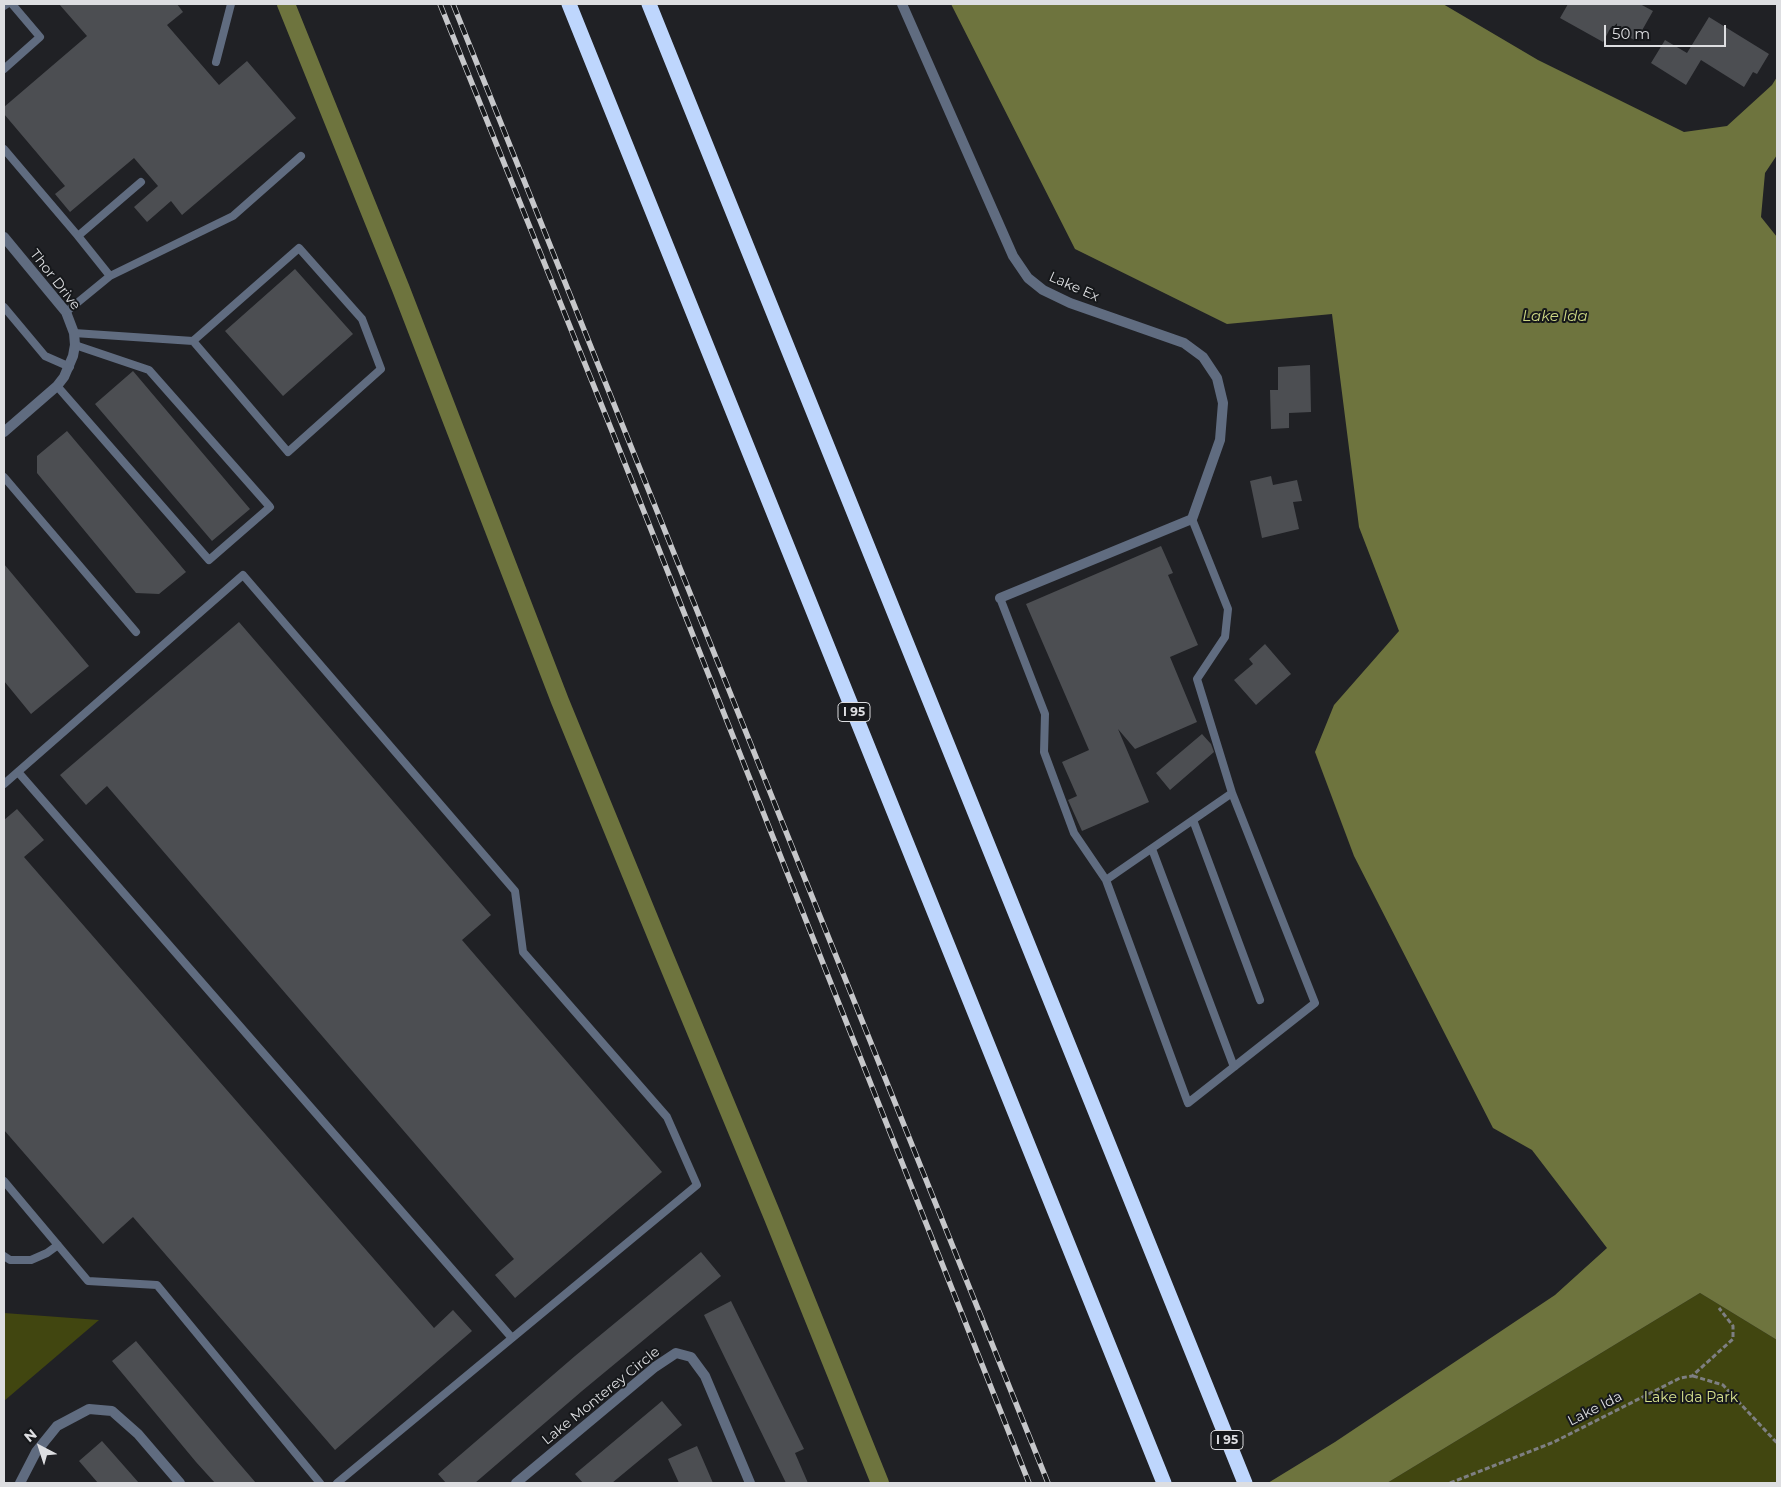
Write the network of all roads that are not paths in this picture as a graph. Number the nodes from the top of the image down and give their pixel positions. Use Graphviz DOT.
graph roads {
  1 [pos="12,4"];
  2 [pos="231,4"];
  3 [pos="569,4"];
  4 [pos="649,4"];
  5 [pos="902,4"];
  6 [pos="216,62"];
  7 [pos="4,69"];
  8 [pos="4,149"];
  9 [pos="301,156"];
  10 [pos="141,182"];
  11 [pos="78,236"];
  12 [pos="4,237"];
  13 [pos="110,276"];
  14 [pos="4,307"];
  15 [pos="66,312"];
  16 [pos="74,333"];
  17 [pos="193,341"];
  18 [pos="74,345"];
  19 [pos="70,367"];
  20 [pos="57,386"];
  21 [pos="4,432"];
  22 [pos="4,477"];
  23 [pos="1192,519"];
  24 [pos="1000,598"];
  25 [pos="136,632"];
  26 [pos="18,772"];
  27 [pos="4,784"];
  28 [pos="1232,794"];
  29 [pos="1193,820"];
  30 [pos="1152,848"];
  31 [pos="1106,880"];
  32 [pos="1260,1000"];
  33 [pos="1234,1068"];
  34 [pos="4,1181"];
  35 [pos="58,1245"];
  36 [pos="4,1256"];
  37 [pos="512,1338"];
  38 [pos="20,1483"];
  39 [pos="180,1483"];
  40 [pos="320,1483"];
  41 [pos="337,1483"];
  42 [pos="516,1483"];
  43 [pos="750,1483"];
  44 [pos="1164,1483"];
  45 [pos="1244,1483"];
  1 -- 7 [label="lane"];
  2 -- 6 [label="lane"];
  3 -- 44 [label="highway, I 95"];
  4 -- 45 [label="highway, I 95"];
  5 -- 23 [label="street, Lake Ex"];
  8 -- 11 [label="lane"];
  9 -- 13 [label="lane"];
  10 -- 11 [label="lane"];
  11 -- 13 [label="lane"];
  12 -- 15 [label="street, Thor Drive"];
  13 -- 15 [label="lane"];
  14 -- 19 [label="lane"];
  15 -- 16 [label="street, Thor Drive"];
  16 -- 17 [label="lane"];
  16 -- 18 [label="street, Thor Drive"];
  17 -- 17 [label="lane"];
  18 -- 19 [label="street, Thor Drive"];
  18 -- 20 [label="lane"];
  19 -- 20 [label="street"];
  20 -- 21 [label="street"];
  22 -- 25 [label="lane"];
  23 -- 24 [label="street"];
  23 -- 28 [label="lane"];
  24 -- 31 [label="lane"];
  26 -- 27 [label="lane"];
  26 -- 37 [label="lane"];
  26 -- 37 [label="lane"];
  28 -- 29 [label="lane"];
  28 -- 33 [label="lane"];
  29 -- 30 [label="lane"];
  29 -- 32 [label="lane"];
  30 -- 31 [label="lane"];
  30 -- 33 [label="lane"];
  31 -- 33 [label="lane"];
  34 -- 35 [label="lane"];
  35 -- 36 [label="lane"];
  35 -- 40 [label="lane"];
  37 -- 41 [label="lane"];
  38 -- 39 [label="street"];
  42 -- 43 [label="street, Lake Monterey Circle"];
}
